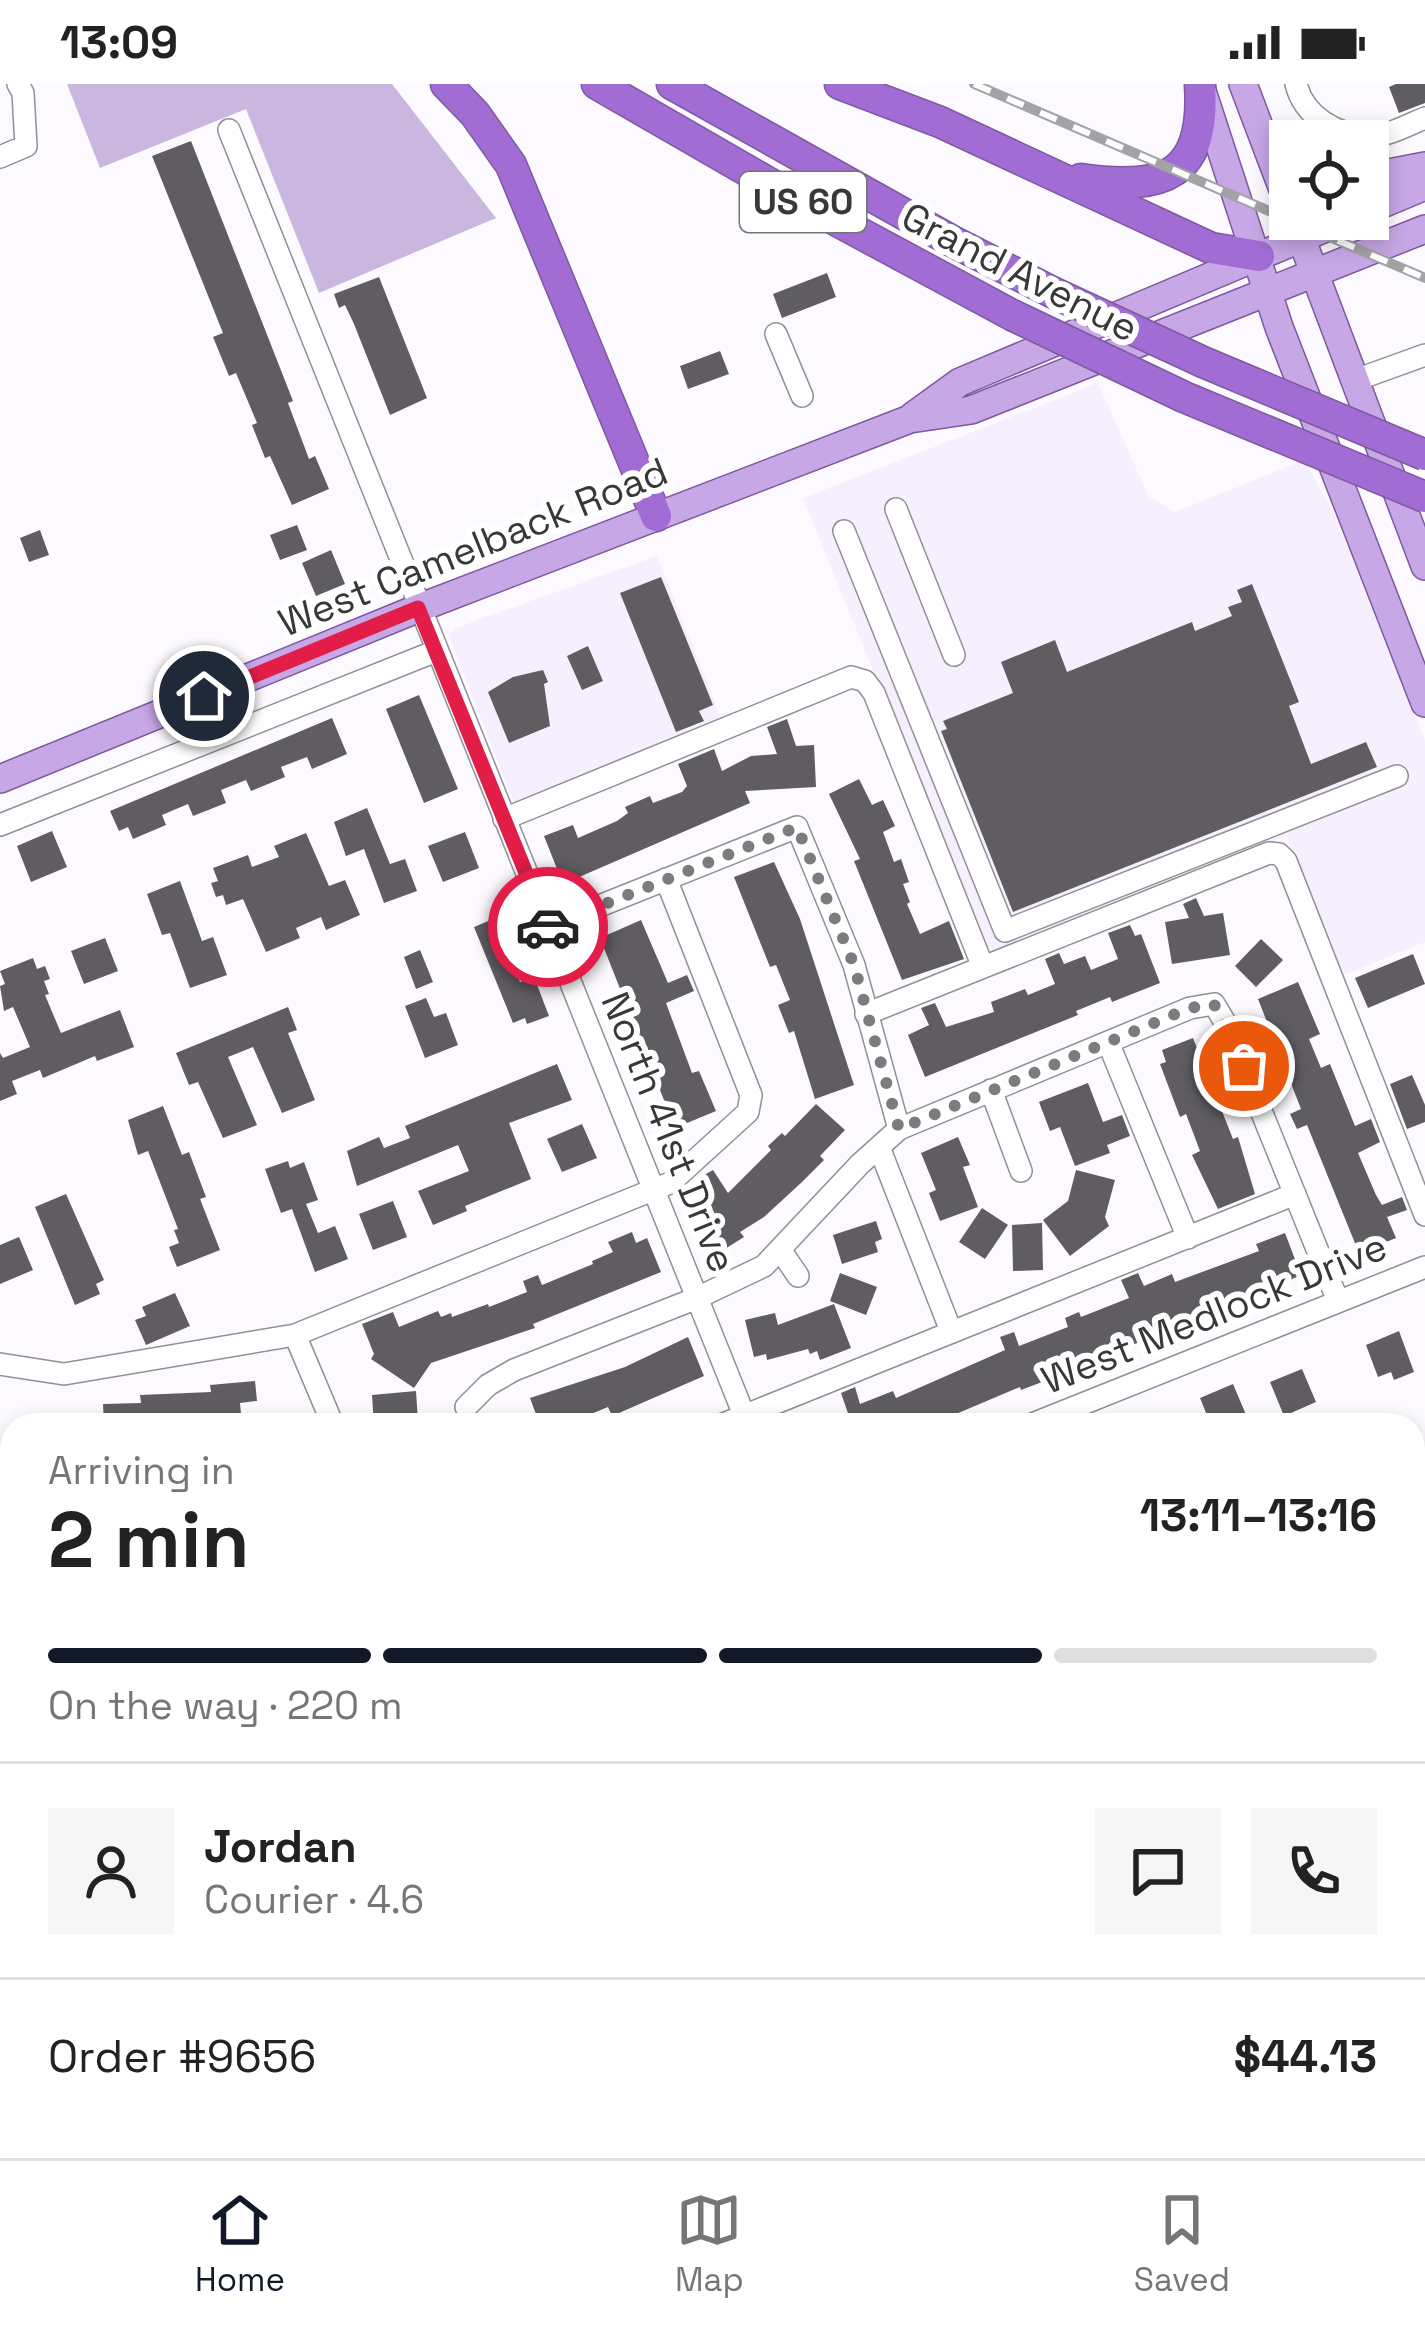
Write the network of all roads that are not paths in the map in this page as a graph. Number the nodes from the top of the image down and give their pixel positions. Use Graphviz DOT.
graph roads {
  1 [pos="18,84"];
  2 [pos="446,84"];
  3 [pos="597,84"];
  4 [pos="672,84"];
  5 [pos="840,84"];
  6 [pos="1200,84"];
  7 [pos="1296,84"];
  8 [pos="1244,86"];
  9 [pos="1425,118"];
  10 [pos="1269,121"];
  11 [pos="229,130"];
  12 [pos="1269,152"];
  13 [pos="0,157"];
  14 [pos="1425,166"];
  15 [pos="1052,172"];
  16 [pos="1389,173"];
  17 [pos="1425,186"];
  18 [pos="1389,201"];
  19 [pos="1425,229"];
  20 [pos="1282,240"];
  21 [pos="1301,240"];
  22 [pos="1259,256"];
  23 [pos="1313,274"];
  24 [pos="1270,291"];
  25 [pos="776,334"];
  26 [pos="1425,355"];
  27 [pos="1353,382"];
  28 [pos="802,396"];
  29 [pos="910,418"];
  30 [pos="1425,455"];
  31 [pos="1425,496"];
  32 [pos="896,509"];
  33 [pos="656,515"];
  34 [pos="844,531"];
  35 [pos="1425,566"];
  36 [pos="418,608"];
  37 [pos="436,651"];
  38 [pos="954,655"];
  39 [pos="1425,703"];
  40 [pos="59,755"];
  41 [pos="1397,776"];
  42 [pos="0,778"];
  43 [pos="75,795"];
  44 [pos="504,819"];
  45 [pos="0,825"];
  46 [pos="666,878"];
  47 [pos="548,927"];
  48 [pos="983,968"];
  49 [pos="866,1014"];
  50 [pos="1108,1042"];
  51 [pos="991,1090"];
  52 [pos="899,1129"];
  53 [pos="879,1147"];
  54 [pos="1021,1172"];
  55 [pos="653,1190"];
  56 [pos="1295,1194"];
  57 [pos="1425,1215"];
  58 [pos="1188,1238"];
  59 [pos="782,1251"];
  60 [pos="1425,1267"];
  61 [pos="798,1276"];
  62 [pos="697,1298"];
  63 [pos="1338,1301"];
  64 [pos="951,1331"];
  65 [pos="295,1335"];
  66 [pos="0,1364"];
  67 [pos="466,1407"];
  68 [pos="328,1413"];
  69 [pos="743,1413"];
  70 [pos="762,1413"];
  71 [pos="1060,1413"];
  1 -- 13 [label="street"];
  2 -- 33 [label="highway"];
  3 -- 31 [label="highway, Grand Avenue / US 60, bridge"];
  4 -- 30 [label="highway, Grand Avenue / US 60, bridge"];
  5 -- 15 [label="highway"];
  6 -- 15 [label="highway"];
  6 -- 22 [label="main road"];
  7 -- 9 [label="street"];
  8 -- 10 [label="main road"];
  8 -- 12 [label="main road"];
  11 -- 36 [label="street, North 41st Drive"];
  14 -- 16 [label="main road"];
  15 -- 22 [label="highway"];
  17 -- 18 [label="main road"];
  19 -- 23 [label="main road, West Camelback Road"];
  20 -- 22 [label="main road, West Camelback Road"];
  21 -- 23 [label="main road"];
  22 -- 24 [label="main road"];
  22 -- 29 [label="main road, West Camelback Road"];
  23 -- 24 [label="main road, West Camelback Road"];
  23 -- 27 [label="main road"];
  24 -- 29 [label="main road, West Camelback Road"];
  24 -- 39 [label="main road"];
  25 -- 28 [label="street"];
  26 -- 27 [label="street"];
  27 -- 35 [label="main road"];
  29 -- 33 [label="main road, West Camelback Road"];
  32 -- 38 [label="street"];
  33 -- 36 [label="main road, West Camelback Road"];
  34 -- 41 [label="street"];
  36 -- 37 [label="street, North 41st Drive"];
  36 -- 40 [label="main road, West Camelback Road"];
  37 -- 43 [label="street, West Camelback Road"];
  37 -- 44 [label="street, North 41st Drive"];
  40 -- 42 [label="main road, West Camelback Road"];
  40 -- 43 [label="street"];
  43 -- 45 [label="street, West Camelback Road"];
  44 -- 47 [label="street, North 41st Drive"];
  44 -- 48 [label="street"];
  46 -- 47 [label="street"];
  46 -- 49 [label="street"];
  46 -- 55 [label="street"];
  47 -- 55 [label="street, North 41st Drive"];
  48 -- 49 [label="street"];
  48 -- 57 [label="street"];
  49 -- 52 [label="street"];
  50 -- 51 [label="street"];
  50 -- 56 [label="street"];
  50 -- 58 [label="street"];
  51 -- 52 [label="street"];
  51 -- 54 [label="street"];
  52 -- 53 [label="street"];
  53 -- 59 [label="street"];
  53 -- 64 [label="street"];
  55 -- 62 [label="street, North 41st Drive"];
  55 -- 65 [label="street"];
  56 -- 58 [label="street"];
  56 -- 63 [label="street"];
  58 -- 64 [label="street"];
  59 -- 61 [label="street"];
  59 -- 62 [label="street"];
  60 -- 63 [label="street, West Medlock Drive"];
  62 -- 67 [label="street"];
  62 -- 69 [label="street, North 41st Drive"];
  63 -- 71 [label="street, West Medlock Drive"];
  64 -- 70 [label="street"];
  65 -- 66 [label="street"];
  65 -- 68 [label="street"];
}
